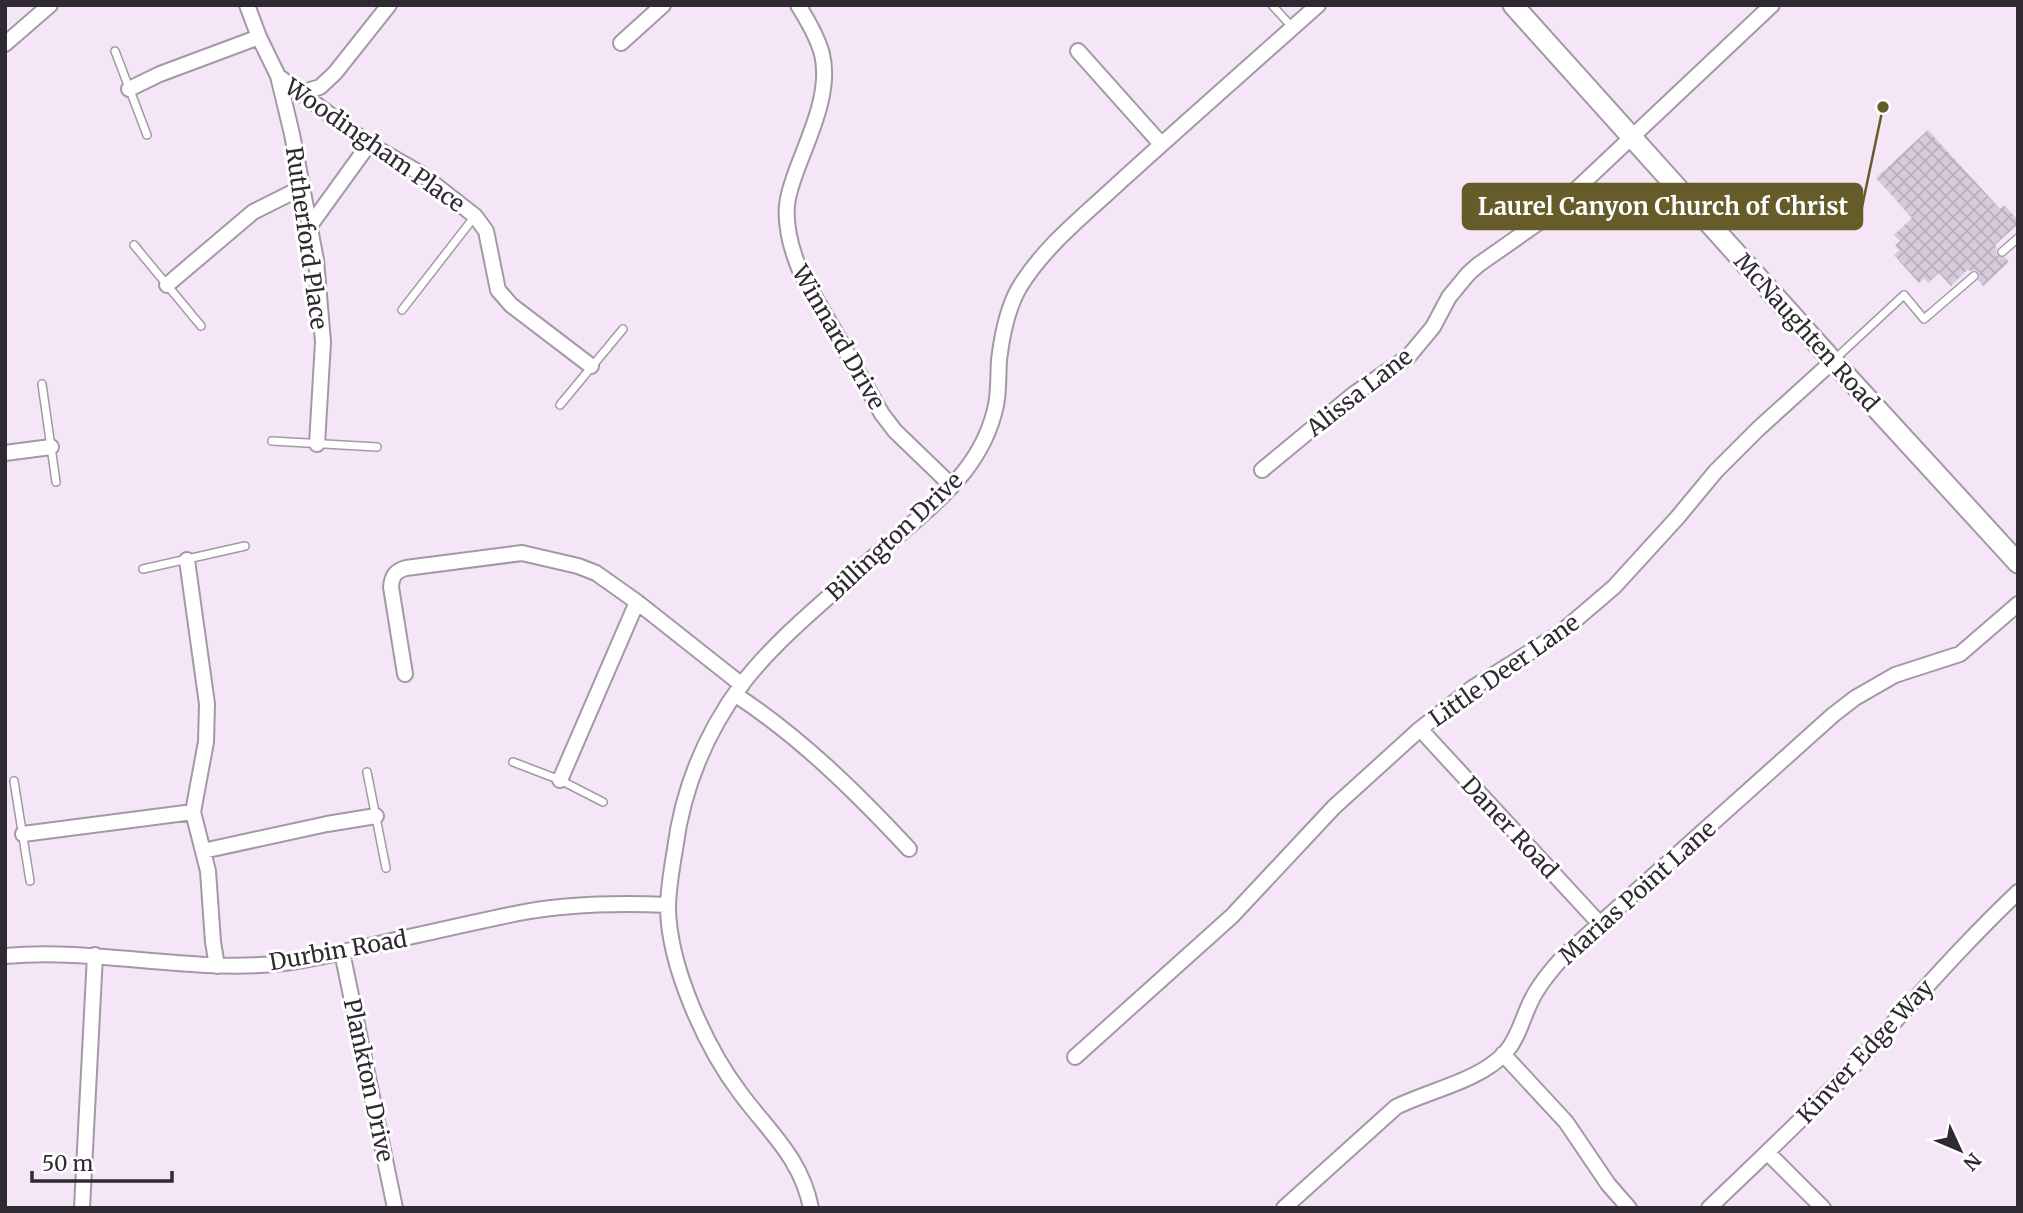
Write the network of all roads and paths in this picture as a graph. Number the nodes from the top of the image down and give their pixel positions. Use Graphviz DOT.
graph roads {
  1 [pos="50,5"];
  2 [pos="247,5"];
  3 [pos="390,5"];
  4 [pos="663,5"];
  5 [pos="798,5"];
  6 [pos="1272,5"];
  7 [pos="1318,5"];
  8 [pos="1513,5"];
  9 [pos="1772,5"];
  10 [pos="1293,28"];
  11 [pos="259,37"];
  12 [pos="621,43"];
  13 [pos="5,44"];
  14 [pos="115,51"];
  15 [pos="1078,51"];
  16 [pos="278,76"];
  17 [pos="129,89"];
  18 [pos="300,93"];
  19 [pos="147,135"];
  20 [pos="1631,138"];
  21 [pos="369,144"];
  22 [pos="1161,144"];
  23 [pos="301,188"];
  24 [pos="475,216"];
  25 [pos="309,227"];
  26 [pos="2018,238"];
  27 [pos="134,245"];
  28 [pos="2002,252"];
  29 [pos="1974,276"];
  30 [pos="167,285"];
  31 [pos="402,310"];
  32 [pos="201,326"];
  33 [pos="624,329"];
  34 [pos="1833,361"];
  35 [pos="591,366"];
  36 [pos="42,384"];
  37 [pos="560,405"];
  38 [pos="272,441"];
  39 [pos="317,443"];
  40 [pos="51,447"];
  41 [pos="377,447"];
  42 [pos="5,453"];
  43 [pos="1262,470"];
  44 [pos="56,482"];
  45 [pos="952,486"];
  46 [pos="245,546"];
  47 [pos="187,560"];
  48 [pos="2018,563"];
  49 [pos="143,569"];
  50 [pos="637,602"];
  51 [pos="2018,604"];
  52 [pos="405,674"];
  53 [pos="739,690"];
  54 [pos="1420,729"];
  55 [pos="513,762"];
  56 [pos="367,772"];
  57 [pos="560,780"];
  58 [pos="14,781"];
  59 [pos="603,802"];
  60 [pos="194,812"];
  61 [pos="376,816"];
  62 [pos="23,834"];
  63 [pos="909,849"];
  64 [pos="203,851"];
  65 [pos="386,868"];
  66 [pos="30,881"];
  67 [pos="2018,892"];
  68 [pos="668,905"];
  69 [pos="1600,924"];
  70 [pos="342,952"];
  71 [pos="95,955"];
  72 [pos="5,956"];
  73 [pos="217,966"];
  74 [pos="1503,1054"];
  75 [pos="1075,1057"];
  76 [pos="1767,1152"];
  77 [pos="82,1208"];
  78 [pos="395,1208"];
  79 [pos="811,1208"];
  80 [pos="1284,1208"];
  81 [pos="1629,1208"];
  82 [pos="1709,1208"];
  83 [pos="1822,1208"];
  1 -- 13 [label="street"];
  2 -- 11 [label="street, Woodingham Place"];
  3 -- 18 [label="street"];
  4 -- 12 [label="street"];
  5 -- 45 [label="street, Winnard Drive"];
  6 -- 10 [label="lane"];
  7 -- 10 [label="street, Billington Drive"];
  8 -- 20 [label="street, McNaughten Road"];
  9 -- 20 [label="street, Alissa Lane"];
  10 -- 22 [label="street, Billington Drive"];
  11 -- 16 [label="street, Woodingham Place"];
  11 -- 17 [label="street"];
  14 -- 17 [label="lane"];
  15 -- 22 [label="street"];
  16 -- 18 [label="street, Woodingham Place"];
  16 -- 23 [label="street, Rutherford Place"];
  17 -- 19 [label="lane"];
  18 -- 21 [label="street, Woodingham Place"];
  20 -- 34 [label="street, McNaughten Road"];
  20 -- 43 [label="street, Alissa Lane"];
  21 -- 24 [label="street, Woodingham Place"];
  21 -- 25 [label="street"];
  22 -- 45 [label="street, Billington Drive"];
  23 -- 25 [label="street, Rutherford Place"];
  23 -- 30 [label="street"];
  24 -- 31 [label="lane"];
  24 -- 35 [label="street, Woodingham Place"];
  25 -- 39 [label="street, Rutherford Place"];
  26 -- 28 [label="lane"];
  27 -- 30 [label="lane"];
  29 -- 34 [label="lane"];
  30 -- 32 [label="lane"];
  33 -- 35 [label="lane"];
  34 -- 48 [label="street, McNaughten Road"];
  34 -- 54 [label="street, Little Deer Lane"];
  35 -- 37 [label="lane"];
  36 -- 40 [label="lane"];
  38 -- 39 [label="lane"];
  39 -- 41 [label="lane"];
  40 -- 42 [label="street"];
  40 -- 44 [label="lane"];
  45 -- 53 [label="street, Billington Drive"];
  46 -- 47 [label="lane"];
  47 -- 49 [label="lane"];
  47 -- 60 [label="street"];
  50 -- 52 [label="street"];
  50 -- 53 [label="street"];
  50 -- 57 [label="street"];
  51 -- 69 [label="street, Marias Point Lane"];
  53 -- 63 [label="street"];
  53 -- 68 [label="street, Billington Drive"];
  54 -- 69 [label="street, Daner Road"];
  54 -- 75 [label="street, Little Deer Lane"];
  55 -- 57 [label="lane"];
  56 -- 61 [label="lane"];
  57 -- 59 [label="lane"];
  58 -- 62 [label="lane"];
  60 -- 62 [label="street"];
  60 -- 64 [label="street"];
  61 -- 64 [label="street"];
  61 -- 65 [label="lane"];
  62 -- 66 [label="lane"];
  64 -- 73 [label="street"];
  67 -- 76 [label="street, Kinver Edge Way"];
  68 -- 70 [label="street, Durbin Road"];
  68 -- 79 [label="street, Billington Drive"];
  69 -- 74 [label="street, Marias Point Lane"];
  70 -- 73 [label="street, Durbin Road"];
  70 -- 78 [label="street, Plankton Drive"];
  71 -- 72 [label="street, Durbin Road"];
  71 -- 73 [label="street, Durbin Road"];
  71 -- 77 [label="street"];
  74 -- 80 [label="street, Marias Point Lane"];
  74 -- 81 [label="street"];
  76 -- 82 [label="street, Kinver Edge Way"];
  76 -- 83 [label="street"];
}
